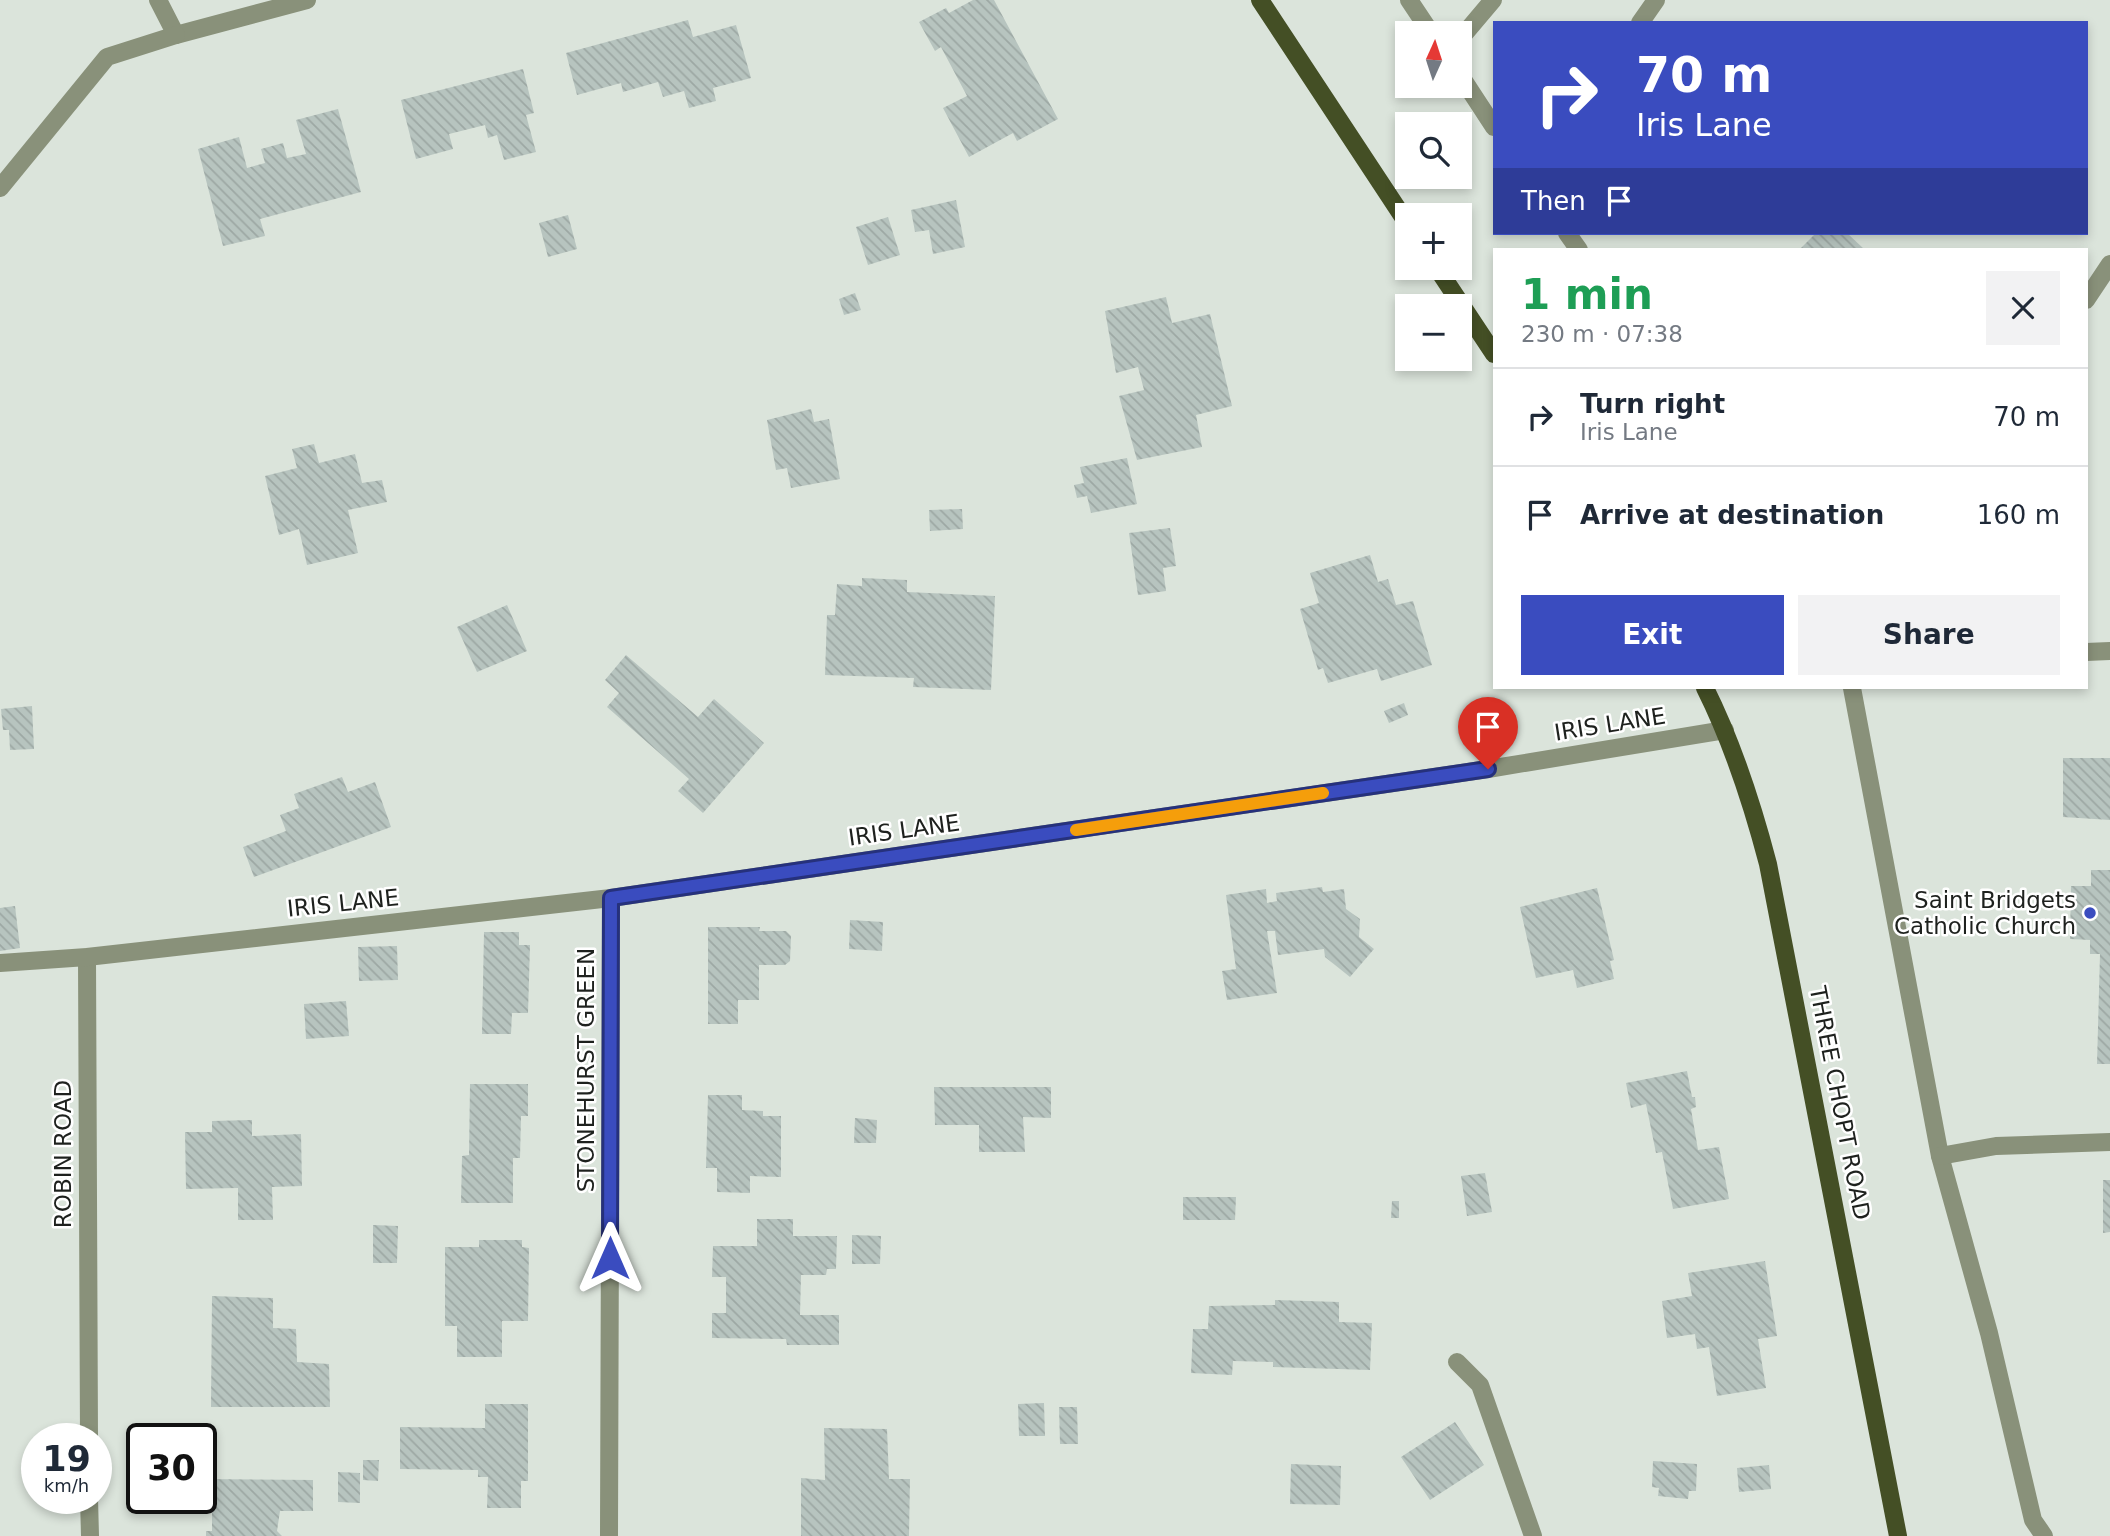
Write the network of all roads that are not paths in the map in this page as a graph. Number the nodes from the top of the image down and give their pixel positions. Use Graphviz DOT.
graph roads {
  1 [pos="158,0"];
  2 [pos="307,0"];
  3 [pos="1260,0"];
  4 [pos="1409,0"];
  5 [pos="1493,0"];
  6 [pos="1656,0"];
  7 [pos="1423,21"];
  8 [pos="1641,21"];
  9 [pos="1472,25"];
  10 [pos="176,35"];
  11 [pos="1472,93"];
  12 [pos="1493,125"];
  13 [pos="0,188"];
  14 [pos="1395,205"];
  15 [pos="2110,264"];
  16 [pos="1445,280"];
  17 [pos="2088,297"];
  18 [pos="1493,352"];
  19 [pos="2110,651"];
  20 [pos="2088,652"];
  21 [pos="1706,689"];
  22 [pos="1852,689"];
  23 [pos="1726,730"];
  24 [pos="611,898"];
  25 [pos="87,957"];
  26 [pos="0,962"];
  27 [pos="2110,1142"];
  28 [pos="1940,1156"];
  29 [pos="1457,1362"];
  30 [pos="89,1423"];
  31 [pos="89,1514"];
  32 [pos="90,1536"];
  33 [pos="609,1536"];
  34 [pos="1534,1536"];
  35 [pos="1898,1536"];
  36 [pos="2044,1536"];
  1 -- 10 [label="street"];
  2 -- 10 [label="street"];
  3 -- 14 [label="main road"];
  4 -- 7 [label="street"];
  5 -- 9 [label="street"];
  6 -- 8 [label="street"];
  10 -- 13 [label="street"];
  11 -- 12 [label="street"];
  15 -- 17 [label="street"];
  16 -- 18 [label="main road"];
  19 -- 20 [label="street"];
  21 -- 23 [label="main road, THREE CHOPT ROAD"];
  22 -- 28 [label="street"];
  23 -- 24 [label="street, IRIS LANE"];
  23 -- 35 [label="main road, THREE CHOPT ROAD"];
  24 -- 25 [label="street, IRIS LANE"];
  24 -- 33 [label="street, STONEHURST GREEN"];
  25 -- 26 [label="street"];
  25 -- 30 [label="street, ROBIN ROAD"];
  27 -- 28 [label="street"];
  28 -- 36 [label="street"];
  29 -- 34 [label="street"];
  31 -- 32 [label="street"];
}
